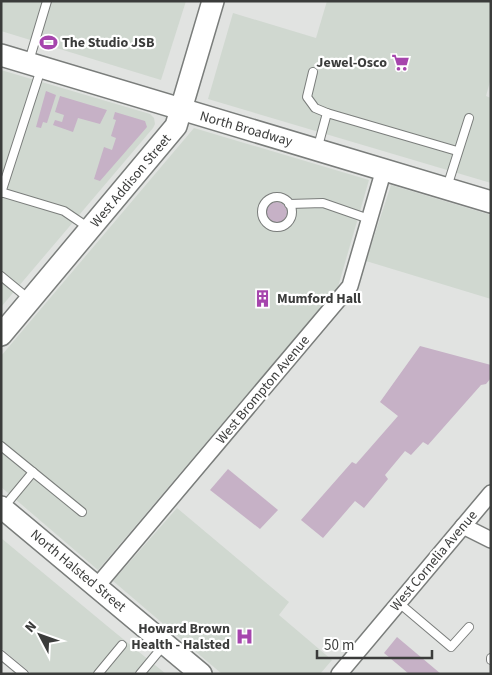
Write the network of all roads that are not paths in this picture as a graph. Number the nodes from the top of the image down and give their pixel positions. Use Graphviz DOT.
graph roads {
  1 [pos="47,1"];
  2 [pos="214,1"];
  3 [pos="3,58"];
  4 [pos="35,65"];
  5 [pos="313,72"];
  6 [pos="181,110"];
  7 [pos="327,113"];
  8 [pos="469,118"];
  9 [pos="317,150"];
  10 [pos="457,151"];
  11 [pos="384,170"];
  12 [pos="446,188"];
  13 [pos="1,192"];
  14 [pos="491,202"];
  15 [pos="289,204"];
  16 [pos="369,219"];
  17 [pos="91,229"];
  18 [pos="1,276"];
  19 [pos="31,300"];
  20 [pos="1,335"];
  21 [pos="1,446"];
  22 [pos="33,472"];
  23 [pos="491,493"];
  24 [pos="2,508"];
  25 [pos="82,512"];
  26 [pos="463,526"];
  27 [pos="491,540"];
  28 [pos="96,586"];
  29 [pos="398,603"];
  30 [pos="468,627"];
  31 [pos="165,644"];
  32 [pos="122,645"];
  33 [pos="1,655"];
  34 [pos="24,674"];
  35 [pos="98,674"];
  36 [pos="140,674"];
  37 [pos="202,674"];
  38 [pos="339,674"];
  1 -- 4 [label="lane"];
  2 -- 6 [label="main road, West Addison Street"];
  3 -- 4 [label="main road, North Broadway"];
  4 -- 6 [label="main road, North Broadway"];
  4 -- 13 [label="lane"];
  5 -- 7 [label="lane"];
  6 -- 9 [label="main road, North Broadway"];
  6 -- 17 [label="main road, West Addison Street"];
  7 -- 9 [label="lane"];
  7 -- 10 [label="lane"];
  8 -- 10 [label="lane"];
  9 -- 11 [label="main road, North Broadway"];
  10 -- 12 [label="lane"];
  11 -- 12 [label="main road, North Broadway"];
  11 -- 16 [label="street, West Brompton Avenue"];
  12 -- 14 [label="main road, North Broadway"];
  13 -- 17 [label="lane"];
  15 -- 15 [label="lane"];
  15 -- 16 [label="lane"];
  16 -- 28 [label="street, West Brompton Avenue"];
  17 -- 19 [label="main road, West Addison Street"];
  18 -- 19 [label="lane"];
  19 -- 20 [label="main road, West Addison Street"];
  21 -- 22 [label="lane"];
  22 -- 24 [label="lane"];
  22 -- 25 [label="lane"];
  23 -- 26 [label="street, West Cornelia Avenue"];
  24 -- 28 [label="main road, North Halsted Street"];
  26 -- 27 [label="street"];
  26 -- 29 [label="street, West Cornelia Avenue"];
  28 -- 31 [label="main road, North Halsted Street"];
  29 -- 30 [label="lane"];
  29 -- 38 [label="street, West Cornelia Avenue"];
  31 -- 36 [label="lane"];
  31 -- 37 [label="main road, North Halsted Street"];
  32 -- 35 [label="lane"];
  33 -- 34 [label="lane"];
}
